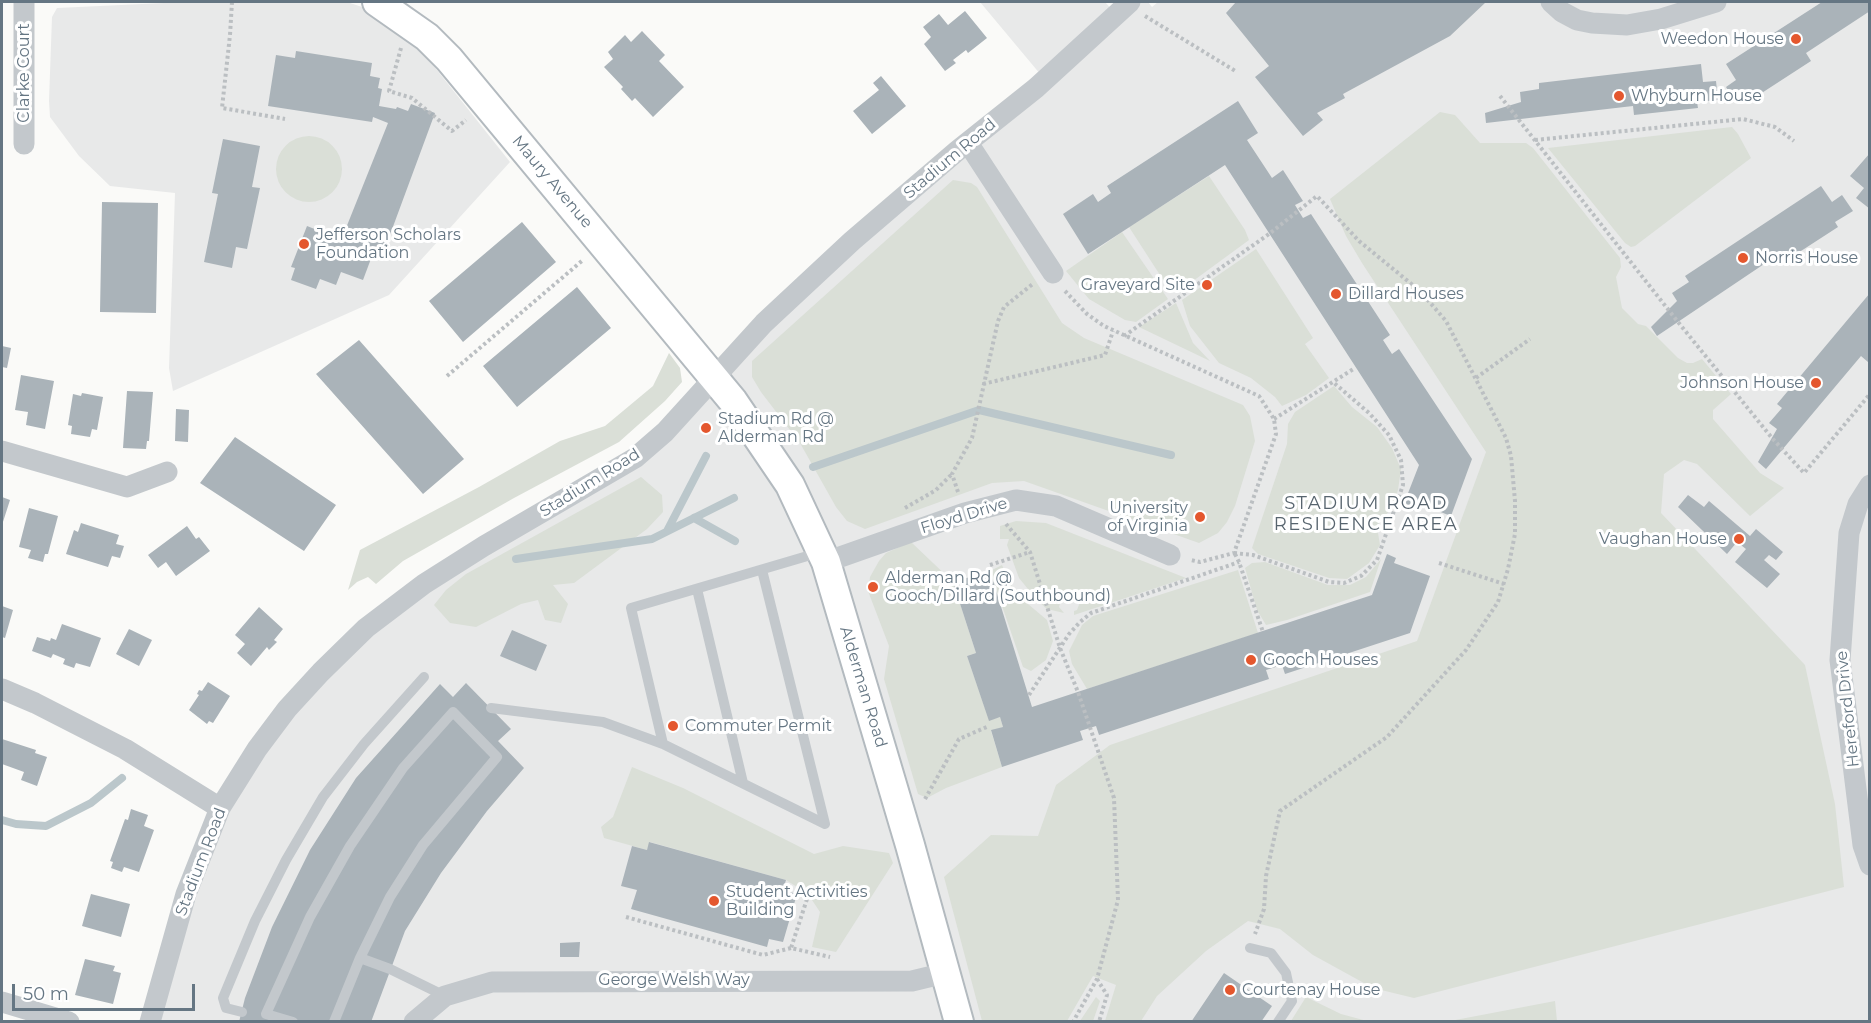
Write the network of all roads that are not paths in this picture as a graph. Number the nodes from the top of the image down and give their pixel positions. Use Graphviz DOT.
graph roads {
  1 [pos="24,2"];
  2 [pos="377,2"];
  3 [pos="1551,2"];
  4 [pos="1716,2"];
  5 [pos="1135,7"];
  6 [pos="968,143"];
  7 [pos="24,144"];
  8 [pos="1053,273"];
  9 [pos="713,379"];
  10 [pos="2,452"];
  11 [pos="167,472"];
  12 [pos="1869,485"];
  13 [pos="1170,555"];
  14 [pos="823,557"];
  15 [pos="762,570"];
  16 [pos="697,589"];
  17 [pos="424,676"];
  18 [pos="2,689"];
  19 [pos="491,708"];
  20 [pos="663,744"];
  21 [pos="743,783"];
  22 [pos="220,808"];
  23 [pos="1869,865"];
  24 [pos="1250,948"];
  25 [pos="360,958"];
  26 [pos="945,973"];
  27 [pos="445,996"];
  28 [pos="2,1002"];
  29 [pos="242,1012"];
  30 [pos="69,1022"];
  31 [pos="150,1022"];
  32 [pos="293,1022"];
  33 [pos="334,1022"];
  34 [pos="414,1022"];
  35 [pos="959,1022"];
  36 [pos="1278,1022"];
  1 -- 7 [label="street, Clarke Court"];
  2 -- 9 [label="main road, Maury Avenue"];
  3 -- 4 [label="street"];
  5 -- 6 [label="street, Stadium Road"];
  6 -- 8 [label="street"];
  6 -- 9 [label="street, Stadium Road"];
  9 -- 14 [label="main road, Alderman Road"];
  9 -- 22 [label="street, Stadium Road"];
  10 -- 11 [label="street"];
  12 -- 23 [label="street, Hereford Drive"];
  13 -- 14 [label="street, Floyd Drive"];
  14 -- 15 [label="lane"];
  14 -- 26 [label="main road, Alderman Road"];
  15 -- 16 [label="lane"];
  15 -- 21 [label="lane"];
  16 -- 20 [label="lane"];
  16 -- 21 [label="lane"];
  17 -- 29 [label="lane"];
  18 -- 22 [label="street"];
  19 -- 20 [label="lane"];
  20 -- 21 [label="lane"];
  22 -- 31 [label="street, Stadium Road"];
  24 -- 36 [label="lane"];
  25 -- 27 [label="lane"];
  25 -- 32 [label="lane"];
  25 -- 33 [label="lane"];
  26 -- 27 [label="street, George Welsh Way"];
  26 -- 35 [label="main road, Alderman Road"];
  27 -- 34 [label="street, George Welsh Way"];
  28 -- 30 [label="street"];
}
